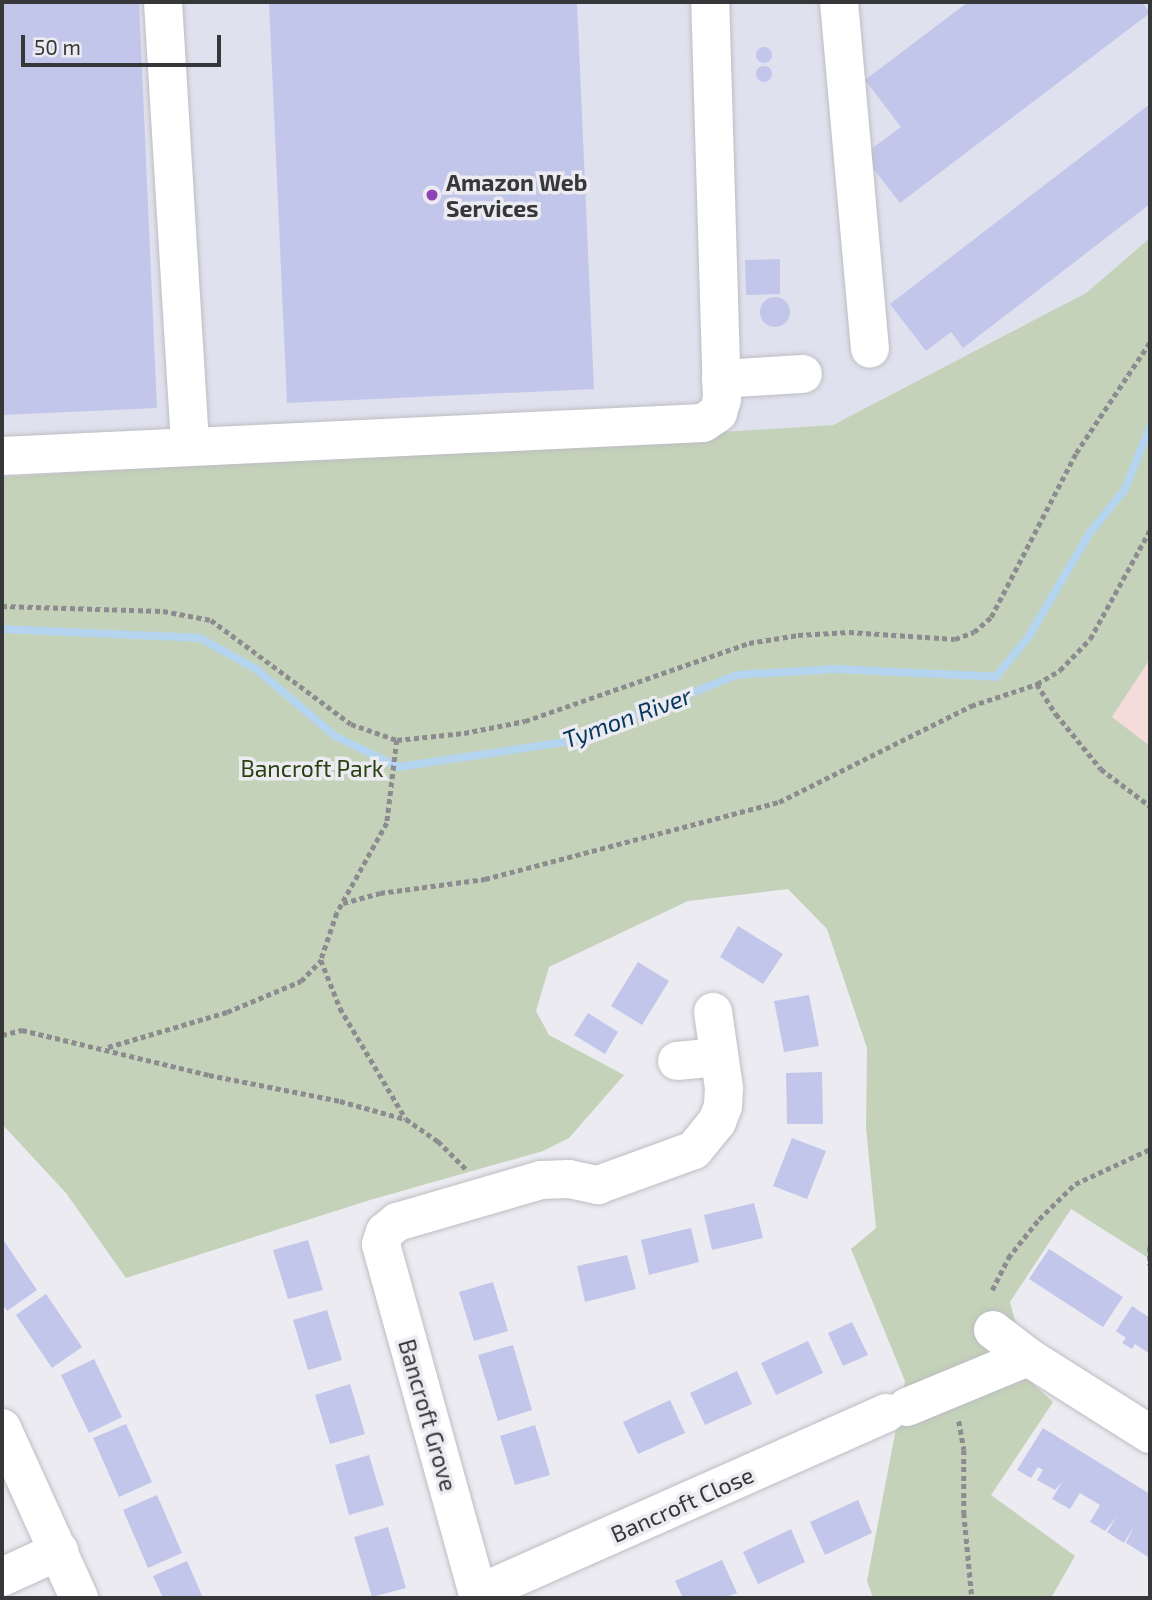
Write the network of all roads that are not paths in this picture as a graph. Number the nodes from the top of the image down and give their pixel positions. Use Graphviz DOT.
graph roads {
  1 [pos="163,2"];
  2 [pos="710,2"];
  3 [pos="839,2"];
  4 [pos="870,349"];
  5 [pos="803,374"];
  6 [pos="721,379"];
  7 [pos="190,446"];
  8 [pos="2,456"];
  9 [pos="713,1012"];
  10 [pos="719,1057"];
  11 [pos="677,1061"];
  12 [pos="993,1330"];
  13 [pos="1028,1357"];
  14 [pos="2,1428"];
  15 [pos="1150,1434"];
  16 [pos="58,1551"];
  17 [pos="2,1577"];
  18 [pos="479,1596"];
  19 [pos="79,1598"];
  1 -- 7 [label="street"];
  2 -- 6 [label="street"];
  3 -- 4 [label="street"];
  5 -- 6 [label="street"];
  6 -- 7 [label="street"];
  7 -- 8 [label="street"];
  9 -- 10 [label="street"];
  10 -- 11 [label="street"];
  10 -- 18 [label="street, Bancroft Grove"];
  12 -- 13 [label="street"];
  13 -- 15 [label="street"];
  13 -- 18 [label="street, Bancroft Close"];
  14 -- 16 [label="street"];
  16 -- 17 [label="street"];
  16 -- 19 [label="street"];
}
